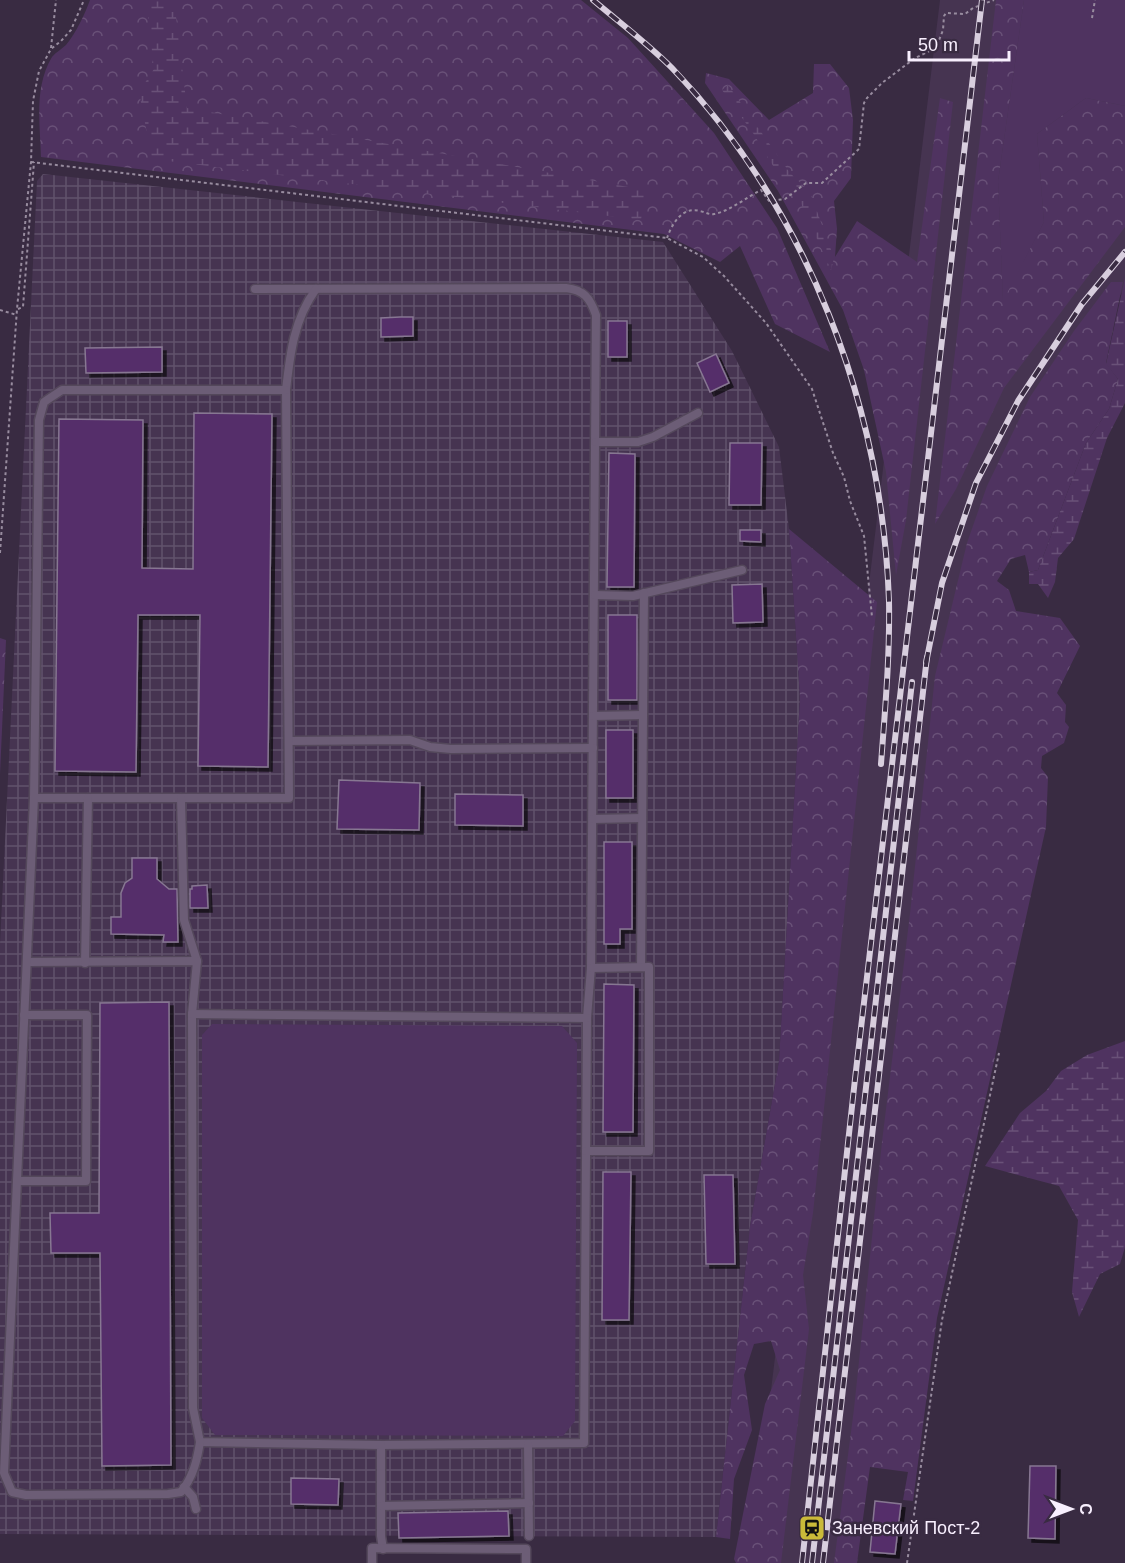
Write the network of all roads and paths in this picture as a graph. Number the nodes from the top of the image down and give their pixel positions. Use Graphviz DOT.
graph roads {
  1 [pos="56,0"];
  2 [pos="84,0"];
  3 [pos="994,0"];
  4 [pos="1095,0"];
  5 [pos="1092,18"];
  6 [pos="51,49"];
  7 [pos="33,162"];
  8 [pos="667,238"];
  9 [pos="255,289"];
  10 [pos="316,289"];
  11 [pos="17,309"];
  12 [pos="0,310"];
  13 [pos="17,315"];
  14 [pos="286,390"];
  15 [pos="698,413"];
  16 [pos="596,442"];
  17 [pos="0,553"];
  18 [pos="742,570"];
  19 [pos="644,593"];
  20 [pos="595,595"];
  21 [pos="872,617"];
  22 [pos="643,715"];
  23 [pos="593,716"];
  24 [pos="289,741"];
  25 [pos="593,748"];
  26 [pos="34,798"];
  27 [pos="88,798"];
  28 [pos="181,798"];
  29 [pos="642,818"];
  30 [pos="592,819"];
  31 [pos="197,961"];
  32 [pos="28,962"];
  33 [pos="85,963"];
  34 [pos="641,967"];
  35 [pos="591,968"];
  36 [pos="192,1014"];
  37 [pos="24,1015"];
  38 [pos="587,1018"];
  39 [pos="999,1053"];
  40 [pos="586,1151"];
  41 [pos="17,1180"];
  42 [pos="200,1442"];
  43 [pos="528,1444"];
  44 [pos="381,1445"];
  45 [pos="184,1487"];
  46 [pos="529,1503"];
  47 [pos="381,1506"];
  48 [pos="195,1509"];
  49 [pos="530,1536"];
  50 [pos="382,1549"];
  51 [pos="372,1563"];
  52 [pos="526,1563"];
  53 [pos="907,1563"];
  1 -- 6 [label="path"];
  2 -- 6 [label="path"];
  3 -- 8 [label="path"];
  4 -- 5 [label="path"];
  6 -- 7 [label="path"];
  7 -- 8 [label="path"];
  7 -- 11 [label="path"];
  7 -- 11 [label="path"];
  8 -- 21 [label="path"];
  9 -- 10 [label="lane"];
  10 -- 14 [label="lane"];
  10 -- 16 [label="lane"];
  11 -- 13 [label="path"];
  12 -- 13 [label="path"];
  13 -- 17 [label="path"];
  14 -- 24 [label="lane"];
  14 -- 26 [label="lane"];
  15 -- 16 [label="lane"];
  16 -- 20 [label="lane"];
  18 -- 19 [label="lane"];
  19 -- 20 [label="lane"];
  19 -- 22 [label="lane"];
  20 -- 23 [label="lane"];
  22 -- 23 [label="lane"];
  22 -- 29 [label="lane"];
  23 -- 25 [label="lane"];
  24 -- 25 [label="lane"];
  24 -- 28 [label="lane"];
  25 -- 30 [label="lane"];
  26 -- 27 [label="lane"];
  26 -- 32 [label="lane"];
  27 -- 28 [label="lane"];
  27 -- 33 [label="lane"];
  28 -- 31 [label="lane"];
  29 -- 30 [label="lane"];
  29 -- 34 [label="lane"];
  30 -- 35 [label="lane"];
  31 -- 33 [label="lane"];
  31 -- 36 [label="lane"];
  32 -- 33 [label="lane"];
  32 -- 37 [label="lane"];
  34 -- 35 [label="lane"];
  34 -- 40 [label="lane"];
  35 -- 38 [label="lane"];
  36 -- 38 [label="lane"];
  36 -- 42 [label="lane"];
  37 -- 41 [label="lane"];
  37 -- 41 [label="lane"];
  38 -- 40 [label="lane"];
  39 -- 53 [label="path"];
  40 -- 43 [label="lane"];
  41 -- 45 [label="lane"];
  42 -- 44 [label="lane"];
  42 -- 45 [label="lane"];
  43 -- 44 [label="lane"];
  43 -- 46 [label="lane"];
  44 -- 47 [label="lane"];
  45 -- 48 [label="lane"];
  46 -- 47 [label="lane"];
  46 -- 49 [label="lane"];
  47 -- 50 [label="lane"];
  50 -- 51 [label="lane"];
  50 -- 52 [label="lane"];
}
